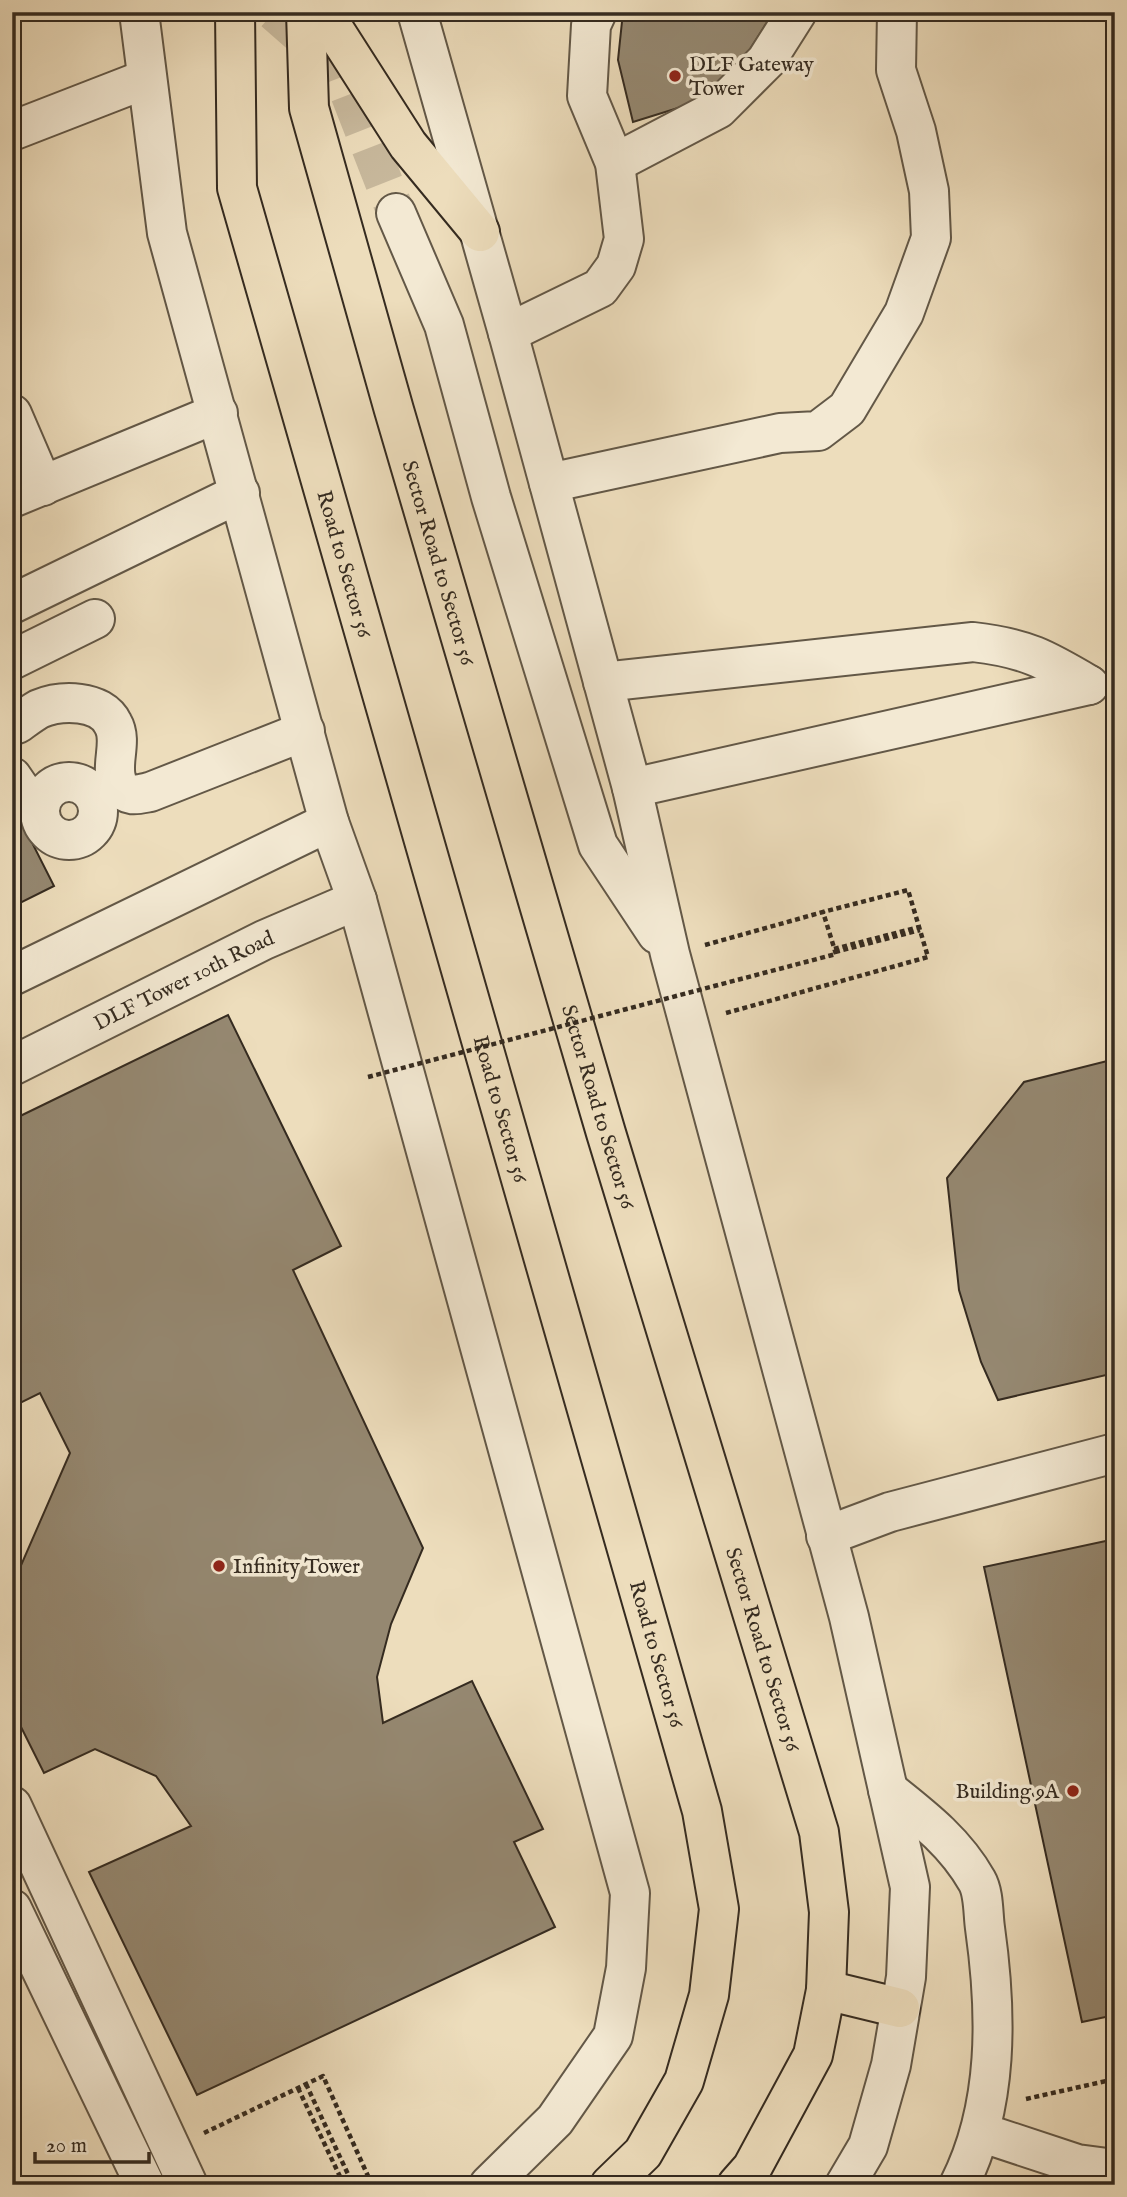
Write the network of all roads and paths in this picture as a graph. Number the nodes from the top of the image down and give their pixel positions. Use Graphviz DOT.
graph roads {
  1 [pos="139,12"];
  2 [pos="235,12"];
  3 [pos="306,12"];
  4 [pos="323,12"];
  5 [pos="417,12"];
  6 [pos="597,12"];
  7 [pos="797,12"];
  8 [pos="897,12"];
  9 [pos="146,79"];
  10 [pos="12,131"];
  11 [pos="615,163"];
  12 [pos="396,213"];
  13 [pos="480,232"];
  14 [pos="508,333"];
  15 [pos="218,413"];
  16 [pos="12,414"];
  17 [pos="549,483"];
  18 [pos="28,492"];
  19 [pos="240,493"];
  20 [pos="12,604"];
  21 [pos="95,619"];
  22 [pos="12,660"];
  23 [pos="603,682"];
  24 [pos="17,724"];
  25 [pos="305,732"];
  26 [pos="27,787"];
  27 [pos="632,788"];
  28 [pos="109,795"];
  29 [pos="329,822"];
  30 [pos="357,900"];
  31 [pos="824,915"];
  32 [pos="920,928"];
  33 [pos="835,951"];
  34 [pos="670,954"];
  35 [pos="12,976"];
  36 [pos="688,1024"];
  37 [pos="12,1066"];
  38 [pos="368,1077"];
  39 [pos="1115,1452"];
  40 [pos="825,1536"];
  41 [pos="888,1790"];
  42 [pos="12,1806"];
  43 [pos="12,1909"];
  44 [pos="826,1990"];
  45 [pos="900,2008"];
  46 [pos="1115,2079"];
  47 [pos="306,2084"];
  48 [pos="298,2088"];
  49 [pos="983,2120"];
  50 [pos="171,2149"];
  51 [pos="1115,2169"];
  52 [pos="371,2183"];
  53 [pos="145,2185"];
  54 [pos="188,2185"];
  55 [pos="344,2185"];
  56 [pos="353,2185"];
  57 [pos="362,2185"];
  58 [pos="489,2185"];
  59 [pos="610,2185"];
  60 [pos="737,2185"];
  61 [pos="845,2185"];
  62 [pos="960,2185"];
  1 -- 9 [label="street"];
  2 -- 59 [label="main road, Road to Sector 56"];
  3 -- 44 [label="main road, Sector Road to Sector 56"];
  4 -- 13 [label="main road"];
  5 -- 13 [label="street"];
  6 -- 11 [label="street"];
  7 -- 11 [label="street"];
  8 -- 17 [label="street"];
  9 -- 10 [label="street"];
  9 -- 15 [label="street"];
  11 -- 14 [label="street"];
  12 -- 34 [label="street"];
  13 -- 14 [label="street"];
  14 -- 17 [label="street"];
  15 -- 18 [label="street"];
  15 -- 19 [label="street"];
  16 -- 18 [label="street"];
  17 -- 23 [label="street"];
  19 -- 20 [label="street"];
  19 -- 25 [label="street"];
  21 -- 22 [label="street"];
  23 -- 27 [label="street"];
  23 -- 27 [label="street"];
  24 -- 28 [label="street"];
  25 -- 28 [label="street"];
  25 -- 29 [label="street"];
  26 -- 28 [label="street"];
  27 -- 34 [label="street"];
  29 -- 30 [label="street"];
  29 -- 35 [label="street"];
  30 -- 37 [label="street, DLF Tower 10th Road"];
  30 -- 58 [label="street"];
  31 -- 32 [label="path"];
  31 -- 33 [label="path"];
  31 -- 34 [label="path"];
  32 -- 33 [label="path"];
  32 -- 36 [label="path"];
  33 -- 38 [label="path, bridge"];
  34 -- 36 [label="street"];
  36 -- 40 [label="street"];
  39 -- 40 [label="street"];
  40 -- 41 [label="street"];
  41 -- 45 [label="street"];
  41 -- 49 [label="street"];
  42 -- 50 [label="street"];
  43 -- 53 [label="street"];
  44 -- 45 [label="main road"];
  44 -- 60 [label="main road, Sector Road to Sector 56"];
  45 -- 61 [label="street"];
  46 -- 49 [label="path"];
  47 -- 48 [label="path"];
  47 -- 52 [label="path"];
  47 -- 56 [label="path"];
  48 -- 50 [label="path"];
  48 -- 55 [label="path"];
  49 -- 51 [label="street"];
  49 -- 62 [label="street"];
  50 -- 54 [label="street"];
  52 -- 57 [label="path"];
}
